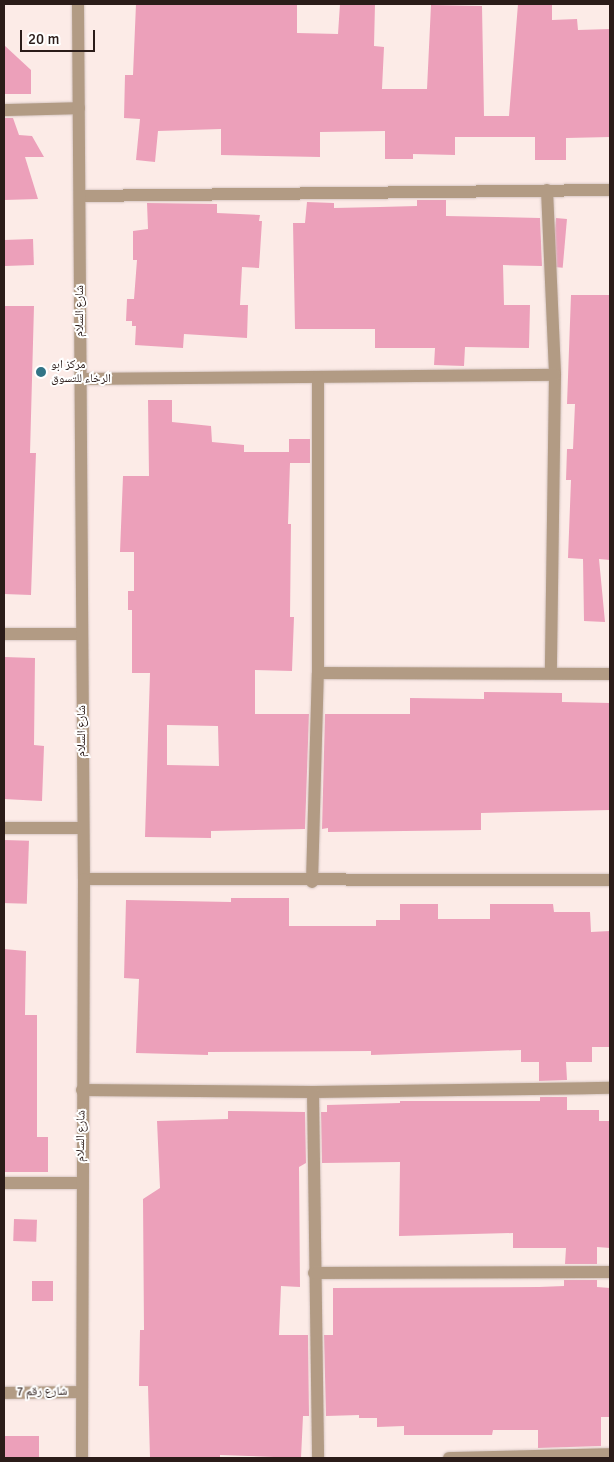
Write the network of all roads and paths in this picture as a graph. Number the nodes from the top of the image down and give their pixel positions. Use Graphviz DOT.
graph roads {
  1 [pos="78,4"];
  2 [pos="79,108"];
  3 [pos="4,110"];
  4 [pos="547,190"];
  5 [pos="610,190"];
  6 [pos="80,196"];
  7 [pos="554,375"];
  8 [pos="318,378"];
  9 [pos="80,379"];
  10 [pos="4,634"];
  11 [pos="82,634"];
  12 [pos="318,673"];
  13 [pos="551,674"];
  14 [pos="610,674"];
  15 [pos="4,828"];
  16 [pos="83,828"];
  17 [pos="84,879"];
  18 [pos="610,880"];
  19 [pos="312,882"];
  20 [pos="610,1088"];
  21 [pos="82,1090"];
  22 [pos="313,1092"];
  23 [pos="4,1183"];
  24 [pos="81,1183"];
  25 [pos="610,1272"];
  26 [pos="314,1273"];
  27 [pos="81,1392"];
  28 [pos="4,1393"];
  29 [pos="610,1454"];
  30 [pos="82,1458"];
  31 [pos="318,1458"];
  32 [pos="449,1458"];
  33 [pos="494,1458"];
  1 -- 2 [label="street, شارع السلام"];
  2 -- 3 [label="street"];
  2 -- 6 [label="street, شارع السلام"];
  4 -- 5 [label="street"];
  4 -- 6 [label="street"];
  4 -- 7 [label="street"];
  6 -- 9 [label="street, شارع السلام"];
  7 -- 8 [label="street"];
  7 -- 13 [label="street"];
  8 -- 9 [label="street"];
  8 -- 12 [label="street"];
  9 -- 11 [label="street, شارع السلام"];
  10 -- 11 [label="street"];
  11 -- 16 [label="street, شارع السلام"];
  12 -- 13 [label="street"];
  12 -- 19 [label="street"];
  13 -- 14 [label="street"];
  15 -- 16 [label="street"];
  16 -- 17 [label="street, شارع السلام"];
  17 -- 19 [label="street"];
  17 -- 21 [label="street, شارع السلام"];
  18 -- 19 [label="street"];
  20 -- 22 [label="street"];
  21 -- 22 [label="street"];
  21 -- 24 [label="street, شارع السلام"];
  22 -- 26 [label="street"];
  23 -- 24 [label="street"];
  24 -- 27 [label="street, شارع السلام"];
  25 -- 26 [label="street"];
  26 -- 31 [label="street"];
  27 -- 28 [label="street, شارع رقم 7"];
  27 -- 30 [label="street, شارع السلام"];
  29 -- 33 [label="street"];
  32 -- 33 [label="street"];
}
